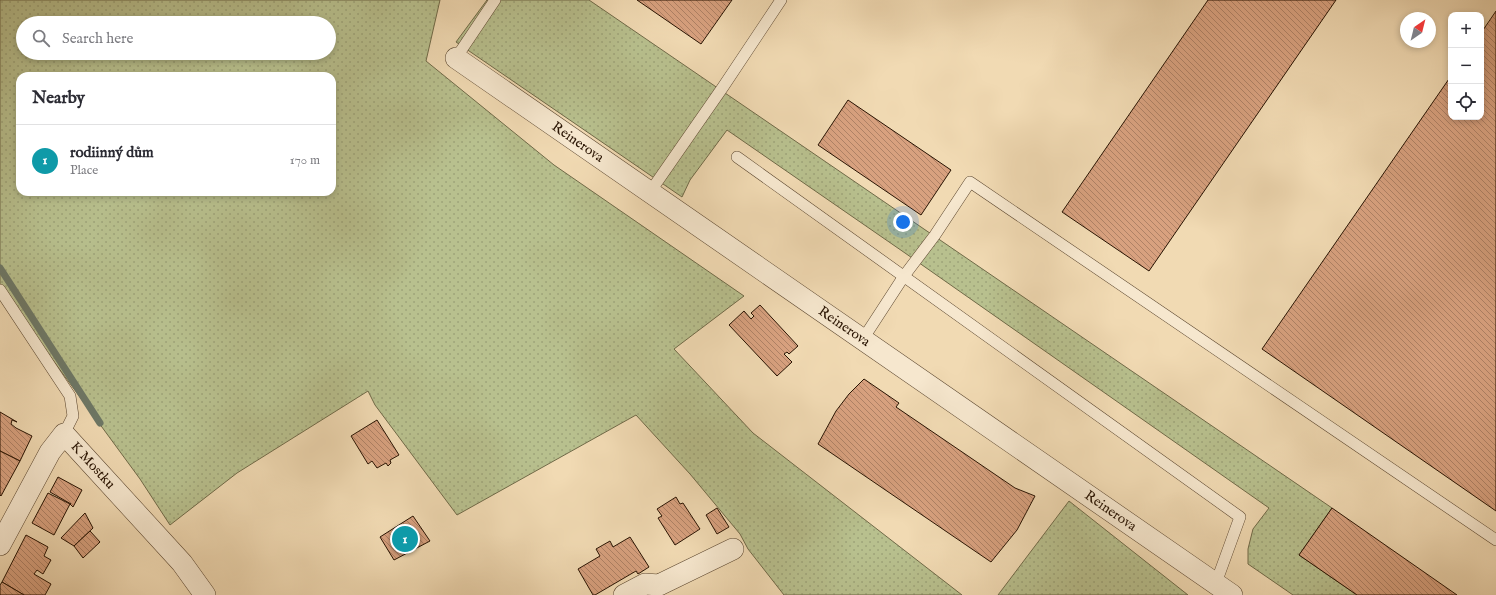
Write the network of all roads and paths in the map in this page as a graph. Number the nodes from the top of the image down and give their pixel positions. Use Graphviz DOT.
graph roads {
  1 [pos="495,0"];
  2 [pos="781,0"];
  3 [pos="456,58"];
  4 [pos="737,157"];
  5 [pos="650,192"];
  6 [pos="904,276"];
  7 [pos="0,290"];
  8 [pos="863,339"];
  9 [pos="64,434"];
  10 [pos="1496,540"];
  11 [pos="0,545"];
  12 [pos="734,549"];
  13 [pos="1224,589"];
  14 [pos="205,595"];
  15 [pos="624,595"];
  1 -- 3 [label="lane"];
  2 -- 5 [label="lane"];
  3 -- 5 [label="street, Reinerova"];
  4 -- 6 [label="lane"];
  5 -- 8 [label="street, Reinerova"];
  6 -- 8 [label="lane"];
  6 -- 10 [label="lane"];
  6 -- 13 [label="lane"];
  7 -- 9 [label="lane"];
  8 -- 13 [label="street, Reinerova"];
  9 -- 11 [label="street, K Mostku"];
  9 -- 14 [label="street, K Mostku"];
  12 -- 15 [label="street"];
}
